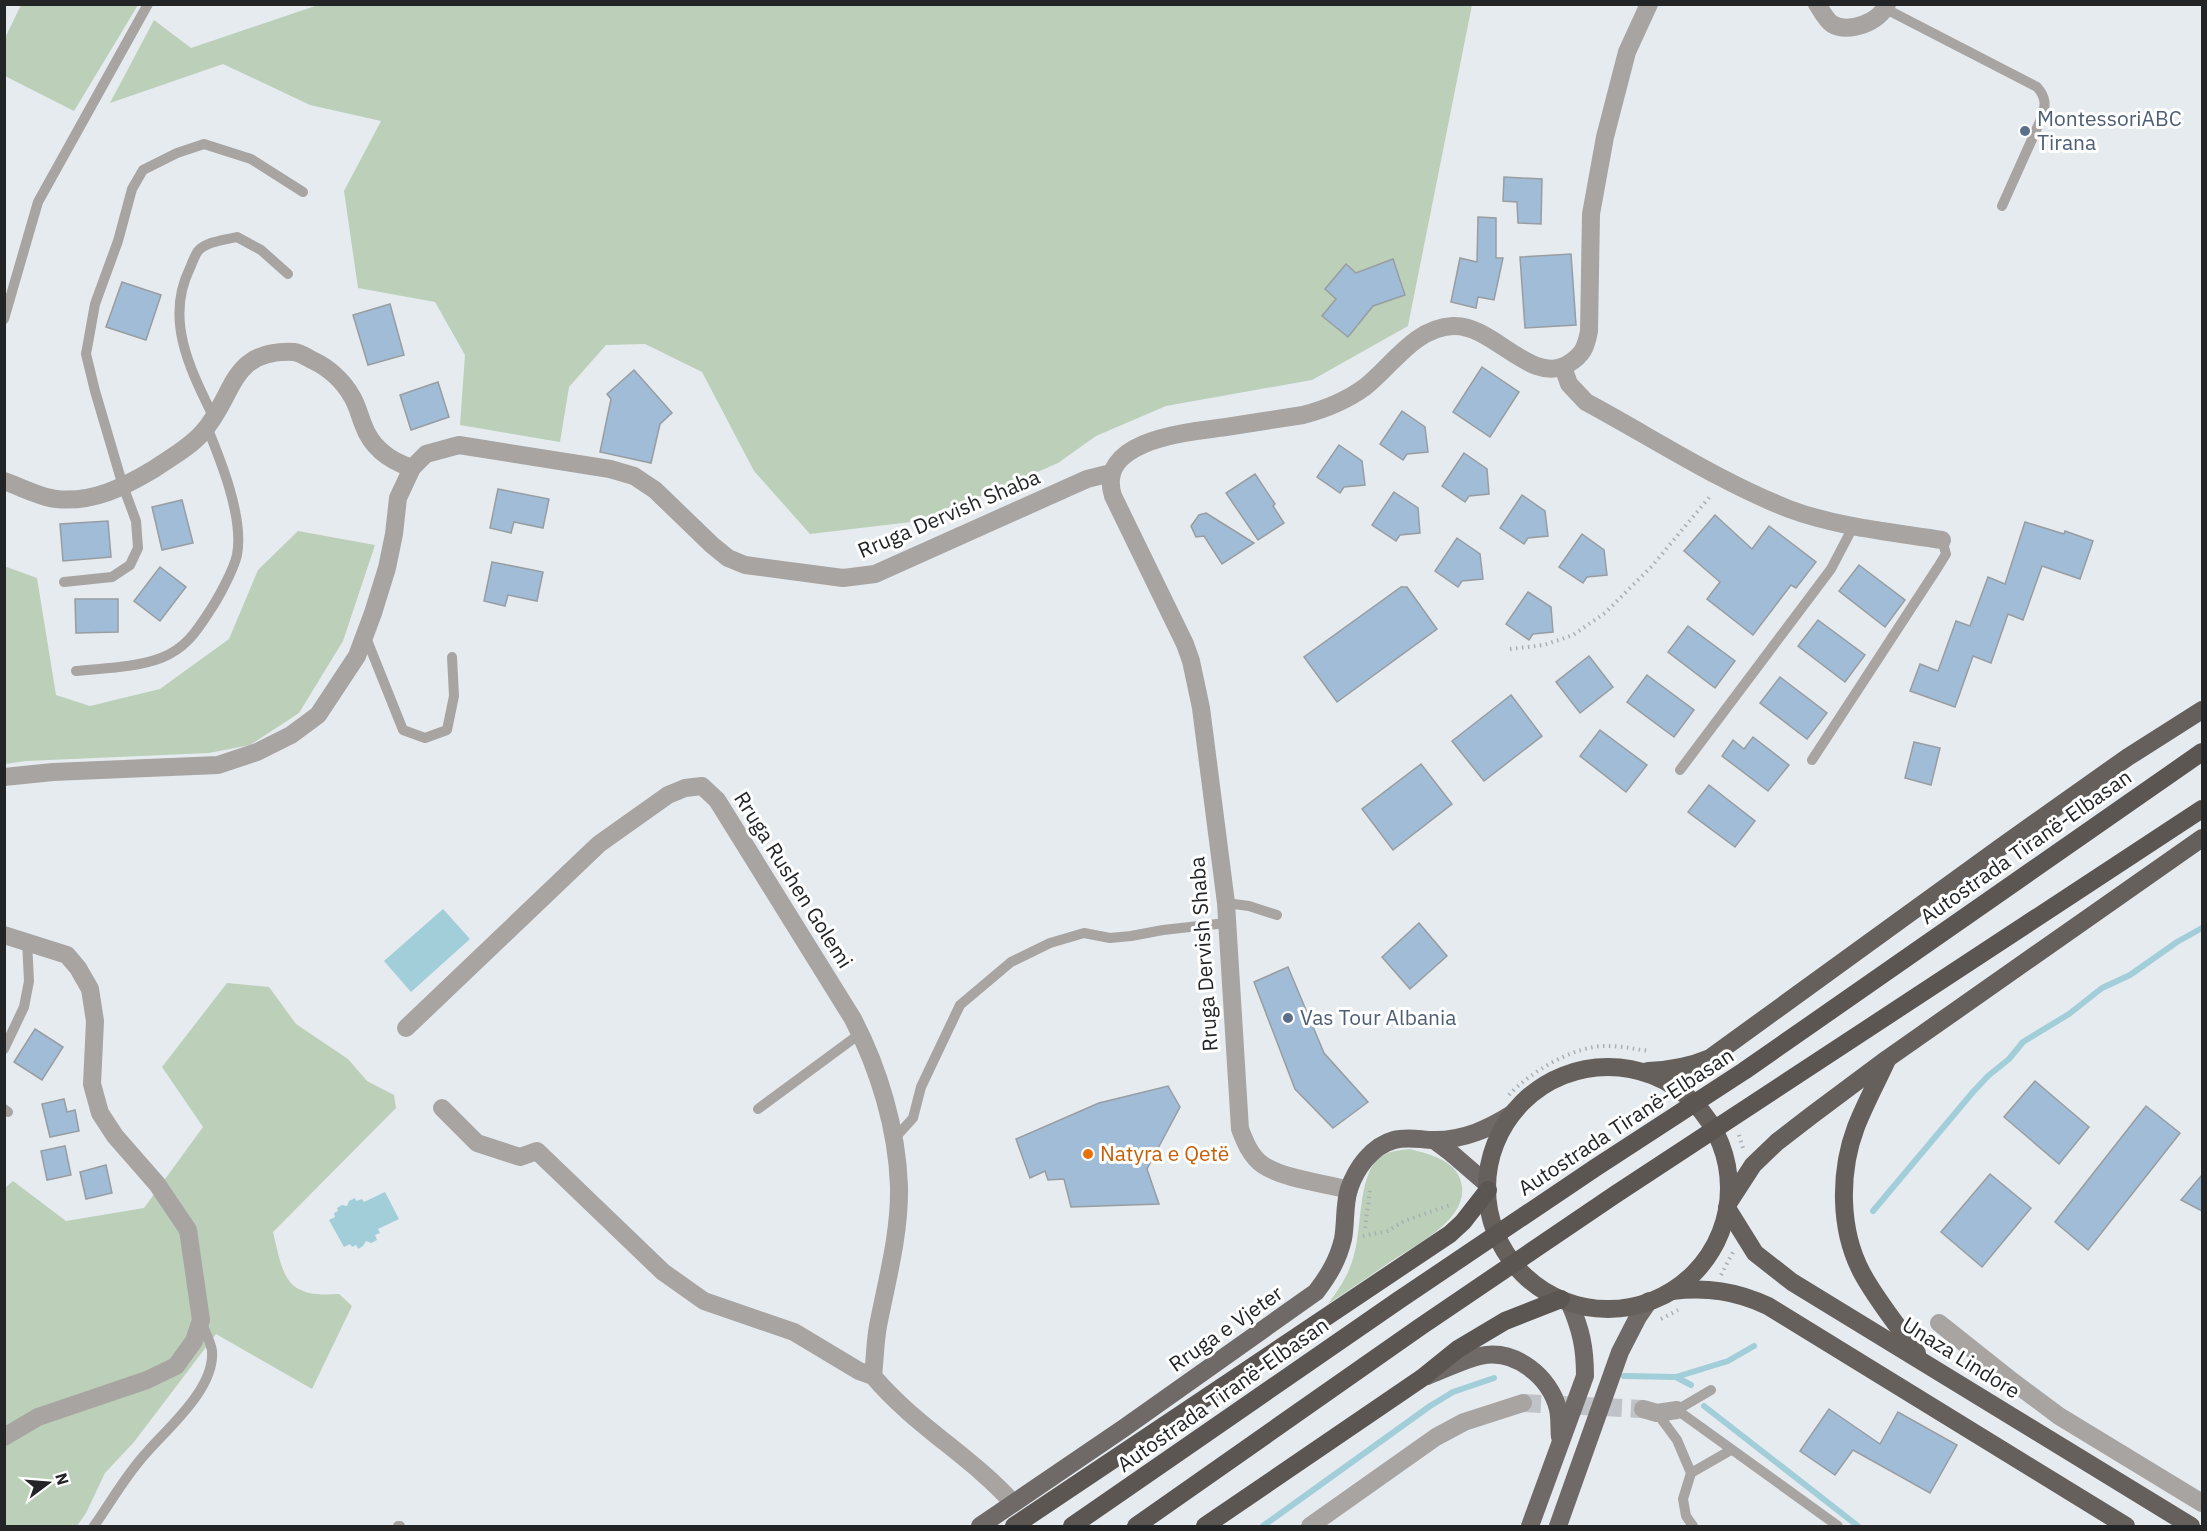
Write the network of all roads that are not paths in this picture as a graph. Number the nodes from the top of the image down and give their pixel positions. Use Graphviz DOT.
graph roads {
  1 [pos="148,4"];
  2 [pos="1649,4"];
  3 [pos="1817,4"];
  4 [pos="1887,7"];
  5 [pos="303,192"];
  6 [pos="2002,206"];
  7 [pos="288,274"];
  8 [pos="4,319"];
  9 [pos="1563,367"];
  10 [pos="211,422"];
  11 [pos="412,468"];
  12 [pos="1111,472"];
  13 [pos="4,481"];
  14 [pos="123,486"];
  15 [pos="1854,525"];
  16 [pos="1942,540"];
  17 [pos="64,582"];
  18 [pos="365,635"];
  19 [pos="453,657"];
  20 [pos="75,671"];
  21 [pos="2202,710"];
  22 [pos="2202,752"];
  23 [pos="1812,760"];
  24 [pos="1680,770"];
  25 [pos="4,777"];
  26 [pos="2202,809"];
  27 [pos="2202,838"];
  28 [pos="1226,903"];
  29 [pos="1277,915"];
  30 [pos="1226,923"];
  31 [pos="4,934"];
  32 [pos="27,941"];
  33 [pos="406,1028"];
  34 [pos="861,1033"];
  35 [pos="4,1049"];
  36 [pos="1887,1059"];
  37 [pos="1642,1071"];
  38 [pos="442,1108"];
  39 [pos="758,1109"];
  40 [pos="1512,1114"];
  41 [pos="894,1139"];
  42 [pos="1434,1140"];
  43 [pos="1488,1187"];
  44 [pos="1349,1190"];
  45 [pos="1727,1206"];
  46 [pos="1672,1291"];
  47 [pos="1565,1301"];
  48 [pos="1649,1301"];
  49 [pos="201,1320"];
  50 [pos="1939,1323"];
  51 [pos="1921,1359"];
  52 [pos="873,1376"];
  53 [pos="1422,1378"];
  54 [pos="1711,1390"];
  55 [pos="1523,1403"];
  56 [pos="1677,1410"];
  57 [pos="1650,1411"];
  58 [pos="4,1437"];
  59 [pos="1560,1445"];
  60 [pos="1731,1450"];
  61 [pos="1691,1473"];
  62 [pos="1013,1503"];
  63 [pos="2202,1503"];
  64 [pos="94,1527"];
  65 [pos="980,1527"];
  66 [pos="1014,1527"];
  67 [pos="1072,1527"];
  68 [pos="1136,1527"];
  69 [pos="1205,1527"];
  70 [pos="1310,1527"];
  71 [pos="1530,1527"];
  72 [pos="1558,1527"];
  73 [pos="1694,1527"];
  74 [pos="1838,1527"];
  75 [pos="2126,1527"];
  76 [pos="2191,1527"];
  1 -- 8 [label="lane"];
  2 -- 9 [label="street"];
  3 -- 4 [label="street"];
  4 -- 6 [label="lane"];
  5 -- 14 [label="lane"];
  7 -- 10 [label="lane"];
  9 -- 12 [label="street"];
  9 -- 15 [label="street"];
  10 -- 11 [label="street"];
  10 -- 14 [label="street"];
  10 -- 20 [label="lane"];
  11 -- 12 [label="street, Rruga Dervish Shaba"];
  11 -- 18 [label="street"];
  12 -- 28 [label="street, Rruga Dervish Shaba"];
  13 -- 14 [label="street"];
  14 -- 17 [label="lane"];
  15 -- 16 [label="street"];
  15 -- 24 [label="lane"];
  16 -- 23 [label="lane"];
  18 -- 19 [label="lane"];
  18 -- 25 [label="street"];
  21 -- 37 [label="highway"];
  22 -- 67 [label="highway, Autostrada Tiranë-Elbasan"];
  26 -- 68 [label="highway"];
  27 -- 36 [label="highway"];
  28 -- 29 [label="lane"];
  28 -- 30 [label="street, Rruga Dervish Shaba"];
  30 -- 41 [label="lane"];
  30 -- 44 [label="street, Rruga Dervish Shaba"];
  31 -- 32 [label="street"];
  32 -- 35 [label="lane"];
  32 -- 49 [label="street"];
  33 -- 34 [label="street, Rruga Rushen Golemi"];
  34 -- 39 [label="lane"];
  34 -- 41 [label="street, Rruga Rushen Golemi"];
  36 -- 45 [label="highway"];
  36 -- 51 [label="highway"];
  37 -- 40 [label="highway"];
  37 -- 45 [label="highway"];
  38 -- 52 [label="street"];
  40 -- 42 [label="main road, Rruga e Vjeter"];
  40 -- 43 [label="highway"];
  41 -- 52 [label="street, Rruga Rushen Golemi"];
  42 -- 43 [label="main road"];
  42 -- 44 [label="main road, Rruga e Vjeter"];
  43 -- 47 [label="highway"];
  43 -- 66 [label="highway"];
  44 -- 62 [label="main road, Rruga e Vjeter"];
  45 -- 46 [label="highway"];
  45 -- 51 [label="highway, Unaza Lindore"];
  46 -- 48 [label="highway"];
  46 -- 75 [label="highway"];
  47 -- 48 [label="highway"];
  47 -- 53 [label="highway"];
  47 -- 59 [label="main road"];
  48 -- 72 [label="main road"];
  49 -- 58 [label="street"];
  49 -- 64 [label="lane"];
  50 -- 63 [label="street"];
  51 -- 76 [label="highway, Unaza Lindore"];
  52 -- 62 [label="street"];
  53 -- 59 [label="main road"];
  53 -- 69 [label="highway"];
  54 -- 56 [label="lane"];
  55 -- 70 [label="street"];
  56 -- 57 [label="street"];
  56 -- 60 [label="lane"];
  57 -- 61 [label="lane"];
  59 -- 71 [label="main road"];
  60 -- 61 [label="lane"];
  60 -- 74 [label="lane"];
  61 -- 73 [label="lane"];
  62 -- 65 [label="main road, Rruga e Vjeter"];
}
